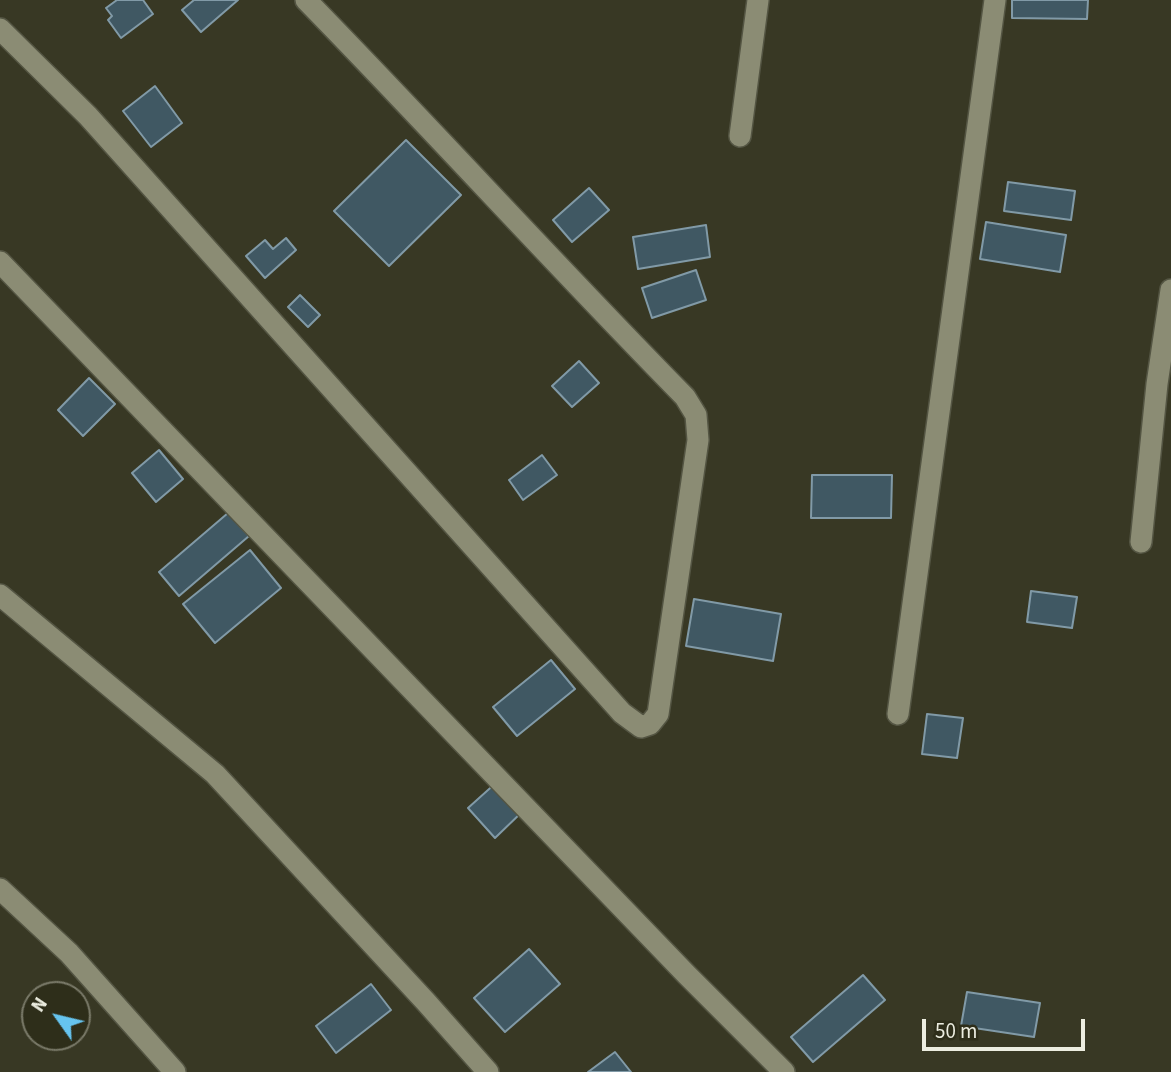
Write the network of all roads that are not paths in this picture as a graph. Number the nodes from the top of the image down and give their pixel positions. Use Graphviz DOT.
graph roads {
  1 [pos="306,0"];
  2 [pos="758,0"];
  3 [pos="995,0"];
  4 [pos="0,29"];
  5 [pos="740,136"];
  6 [pos="0,262"];
  7 [pos="1171,290"];
  8 [pos="1141,542"];
  9 [pos="0,595"];
  10 [pos="898,714"];
  11 [pos="0,890"];
  12 [pos="176,1072"];
  13 [pos="488,1072"];
  14 [pos="784,1072"];
  1 -- 4 [label="street"];
  2 -- 5 [label="street"];
  3 -- 10 [label="street"];
  6 -- 14 [label="street"];
  7 -- 8 [label="street"];
  9 -- 13 [label="street"];
  11 -- 12 [label="street"];
}
